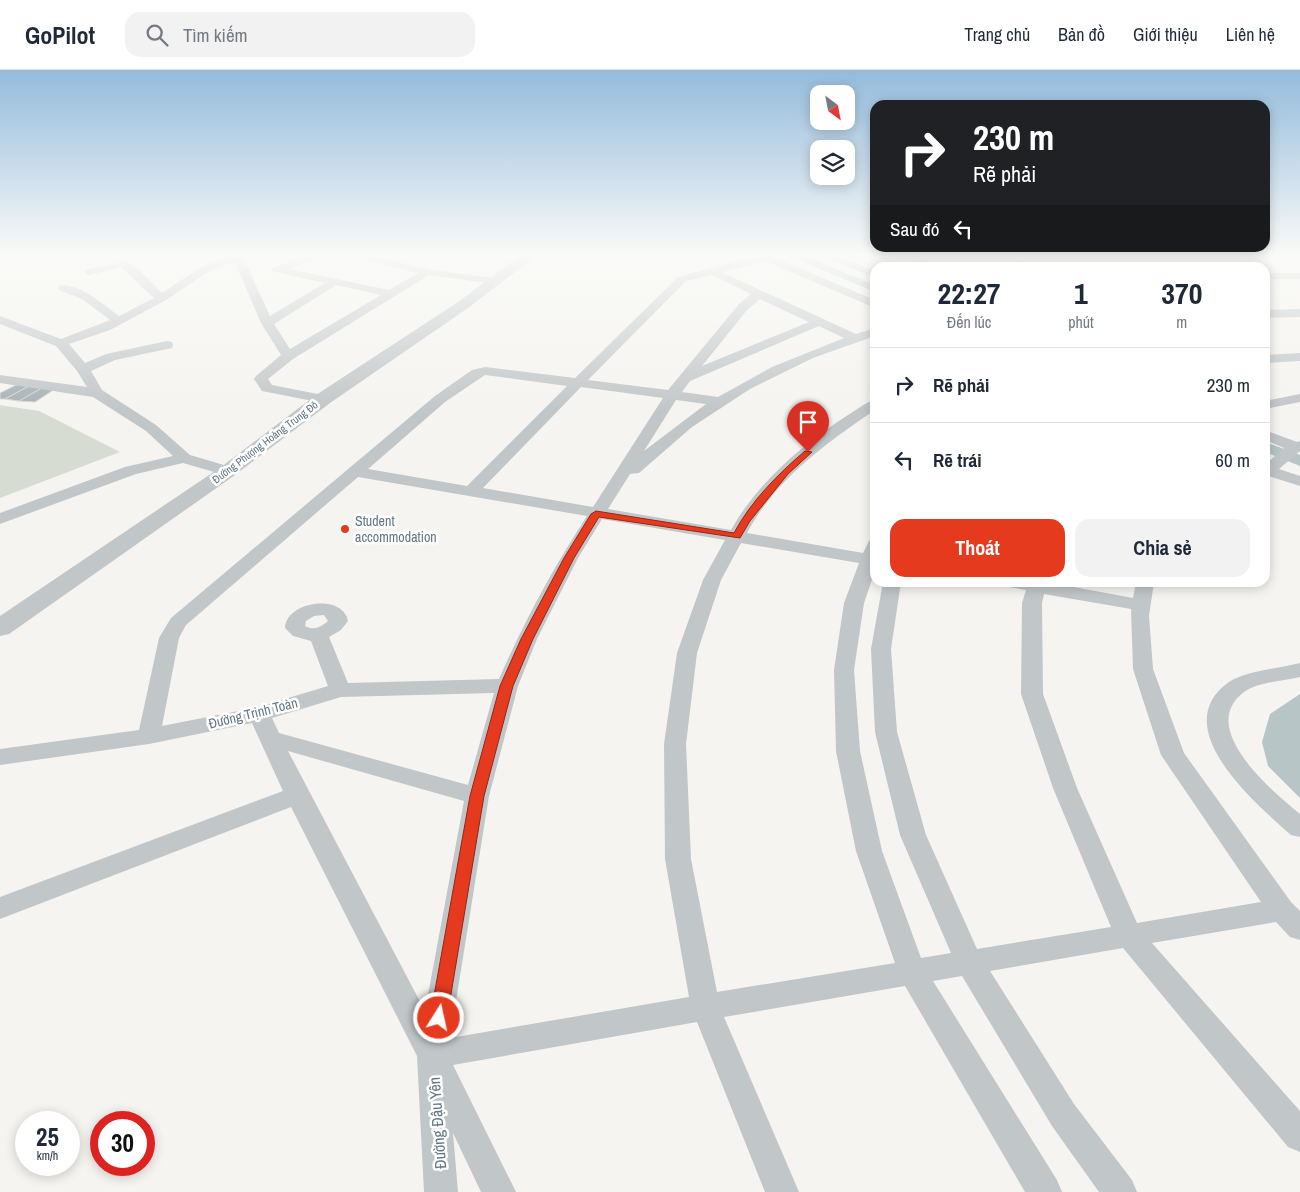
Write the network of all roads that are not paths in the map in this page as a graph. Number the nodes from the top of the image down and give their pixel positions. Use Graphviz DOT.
graph roads {
  1 [pos="100,307"];
  2 [pos="142,307"];
  3 [pos="263,307"];
  4 [pos="293,307"];
  5 [pos="370,307"];
  6 [pos="459,307"];
  7 [pos="653,307"];
  8 [pos="743,307"];
  9 [pos="788,307"];
  10 [pos="1270,314"];
  11 [pos="1300,314"];
  12 [pos="0,320"];
  13 [pos="116,320"];
  14 [pos="819,322"];
  15 [pos="267,323"];
  16 [pos="870,333"];
  17 [pos="854,338"];
  18 [pos="61,343"];
  19 [pos="167,345"];
  20 [pos="1300,345"];
  21 [pos="1270,347"];
  22 [pos="288,356"];
  23 [pos="1270,357"];
  24 [pos="1300,357"];
  25 [pos="83,369"];
  26 [pos="0,379"];
  27 [pos="683,381"];
  28 [pos="578,383"];
  29 [pos="97,392"];
  30 [pos="672,395"];
  31 [pos="1300,398"];
  32 [pos="323,399"];
  33 [pos="719,401"];
  34 [pos="1270,404"];
  35 [pos="870,407"];
  36 [pos="1270,437"];
  37 [pos="1295,448"];
  38 [pos="184,458"];
  39 [pos="1270,468"];
  40 [pos="228,471"];
  41 [pos="353,471"];
  42 [pos="1300,481"];
  43 [pos="470,492"];
  44 [pos="601,507"];
  45 [pos="0,519"];
  46 [pos="737,536"];
  47 [pos="870,555"];
  48 [pos="870,563"];
  49 [pos="891,587"];
  50 [pos="1037,587"];
  51 [pos="1048,587"];
  52 [pos="1144,587"];
  53 [pos="1141,605"];
  54 [pos="0,628"];
  55 [pos="318,634"];
  56 [pos="1300,670"];
  57 [pos="506,686"];
  58 [pos="340,690"];
  59 [pos="265,726"];
  60 [pos="149,736"];
  61 [pos="0,757"];
  62 [pos="297,795"];
  63 [pos="477,796"];
  64 [pos="1300,828"];
  65 [pos="0,908"];
  66 [pos="1291,920"];
  67 [pos="1129,936"];
  68 [pos="969,962"];
  69 [pos="912,974"];
  70 [pos="705,1006"];
  71 [pos="432,1055"];
  72 [pos="1300,1136"];
  73 [pos="441,1192"];
  74 [pos="499,1192"];
  75 [pos="782,1192"];
  76 [pos="1045,1192"];
  77 [pos="1120,1192"];
  1 -- 13 [label="street"];
  2 -- 13 [label="street"];
  3 -- 15 [label="street"];
  4 -- 15 [label="street"];
  5 -- 22 [label="street"];
  6 -- 32 [label="street, Đường Phượng Hoàng Trung Đô"];
  7 -- 28 [label="street"];
  8 -- 27 [label="street"];
  9 -- 14 [label="street"];
  10 -- 11 [label="street"];
  12 -- 18 [label="street"];
  13 -- 18 [label="street"];
  14 -- 17 [label="street"];
  14 -- 27 [label="street"];
  15 -- 22 [label="street"];
  16 -- 17 [label="street"];
  17 -- 33 [label="street"];
  18 -- 25 [label="street"];
  19 -- 25 [label="street"];
  20 -- 21 [label="street"];
  22 -- 32 [label="street"];
  23 -- 24 [label="street"];
  25 -- 29 [label="street"];
  26 -- 29 [label="street"];
  27 -- 30 [label="street"];
  28 -- 30 [label="street"];
  28 -- 41 [label="street"];
  28 -- 43 [label="street"];
  29 -- 38 [label="street"];
  30 -- 33 [label="street"];
  30 -- 44 [label="street"];
  31 -- 34 [label="street"];
  32 -- 40 [label="street, Đường Phượng Hoàng Trung Đô"];
  33 -- 44 [label="street"];
  35 -- 46 [label="street"];
  36 -- 37 [label="street"];
  37 -- 39 [label="street"];
  38 -- 40 [label="street"];
  38 -- 45 [label="street"];
  39 -- 42 [label="street"];
  40 -- 54 [label="street, Đường Phượng Hoàng Trung Đô"];
  41 -- 43 [label="street"];
  41 -- 60 [label="street"];
  43 -- 44 [label="street"];
  44 -- 46 [label="street"];
  44 -- 57 [label="street"];
  46 -- 47 [label="street"];
  46 -- 70 [label="street"];
  48 -- 69 [label="street"];
  49 -- 68 [label="street"];
  50 -- 67 [label="street"];
  51 -- 53 [label="street"];
  52 -- 53 [label="street"];
  53 -- 66 [label="street"];
  55 -- 58 [label="street"];
  56 -- 64 [label="street"];
  57 -- 58 [label="street, Đường Trịnh Toàn"];
  57 -- 63 [label="street"];
  58 -- 59 [label="street, Đường Trịnh Toàn"];
  59 -- 60 [label="street, Đường Trịnh Toàn"];
  59 -- 62 [label="street"];
  59 -- 63 [label="street"];
  60 -- 61 [label="street, Đường Trịnh Toàn"];
  62 -- 65 [label="street"];
  62 -- 71 [label="street"];
  63 -- 71 [label="street"];
  66 -- 67 [label="street"];
  67 -- 68 [label="street"];
  67 -- 72 [label="street"];
  68 -- 69 [label="street"];
  68 -- 77 [label="street"];
  69 -- 70 [label="street"];
  69 -- 76 [label="street"];
  70 -- 71 [label="street"];
  70 -- 75 [label="street"];
  71 -- 73 [label="street, Đường Đậu Yên"];
  71 -- 74 [label="street"];
}
